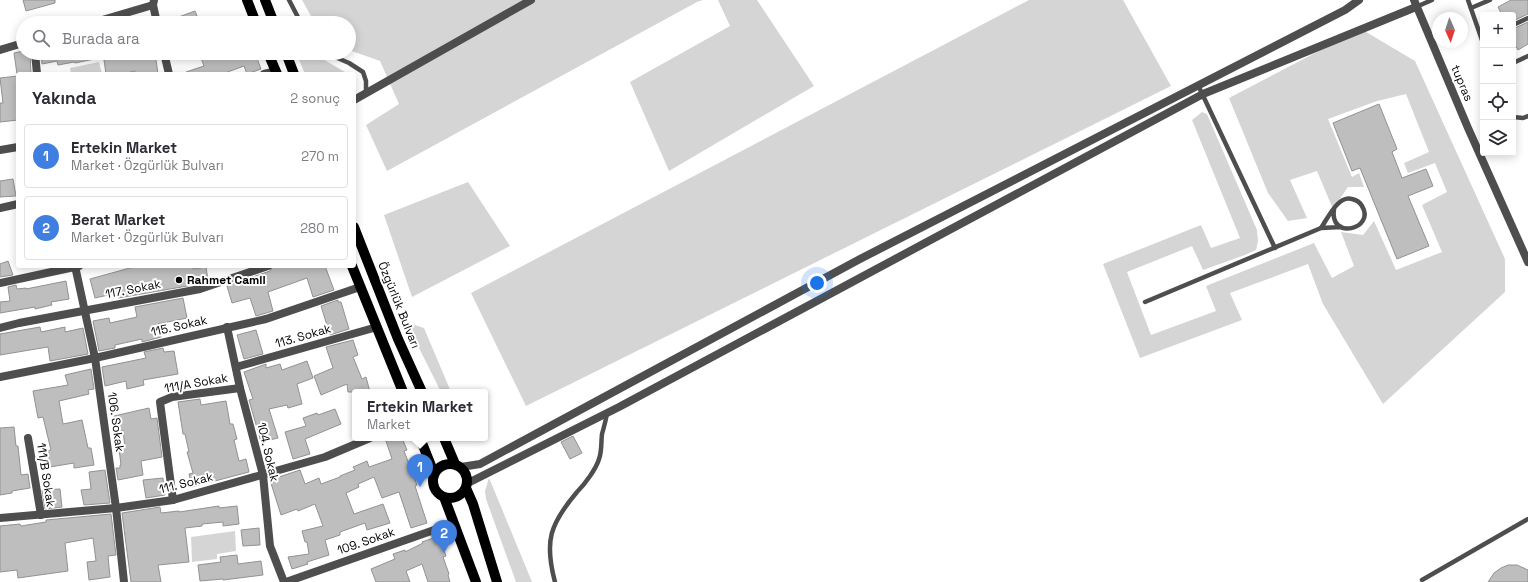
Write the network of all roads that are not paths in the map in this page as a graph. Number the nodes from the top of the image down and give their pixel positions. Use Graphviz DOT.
graph roads {
  1 [pos="247,0"];
  2 [pos="265,0"];
  3 [pos="289,0"];
  4 [pos="530,0"];
  5 [pos="1359,0"];
  6 [pos="1432,0"];
  7 [pos="1468,0"];
  8 [pos="1490,0"];
  9 [pos="153,3"];
  10 [pos="1415,4"];
  11 [pos="1471,8"];
  12 [pos="113,16"];
  13 [pos="156,16"];
  14 [pos="253,16"];
  15 [pos="271,16"];
  16 [pos="297,16"];
  17 [pos="1528,18"];
  18 [pos="1516,24"];
  19 [pos="1480,32"];
  20 [pos="16,45"];
  21 [pos="0,50"];
  22 [pos="1528,56"];
  23 [pos="36,60"];
  24 [pos="166,60"];
  25 [pos="271,60"];
  26 [pos="289,60"];
  27 [pos="342,60"];
  28 [pos="1516,62"];
  29 [pos="37,72"];
  30 [pos="169,72"];
  31 [pos="276,72"];
  32 [pos="293,72"];
  33 [pos="1198,85"];
  34 [pos="366,94"];
  35 [pos="1203,94"];
  36 [pos="356,99"];
  37 [pos="1528,116"];
  38 [pos="1516,117"];
  39 [pos="16,147"];
  40 [pos="0,150"];
  41 [pos="16,204"];
  42 [pos="0,208"];
  43 [pos="1334,209"];
  44 [pos="1341,227"];
  45 [pos="1321,228"];
  46 [pos="356,232"];
  47 [pos="1275,248"];
  48 [pos="1528,262"];
  49 [pos="68,268"];
  50 [pos="77,268"];
  51 [pos="262,268"];
  52 [pos="353,268"];
  53 [pos="0,284"];
  54 [pos="360,287"];
  55 [pos="1145,302"];
  56 [pos="84,310"];
  57 [pos="227,327"];
  58 [pos="377,327"];
  59 [pos="0,328"];
  60 [pos="95,358"];
  61 [pos="236,368"];
  62 [pos="0,377"];
  63 [pos="240,388"];
  64 [pos="402,389"];
  65 [pos="421,389"];
  66 [pos="607,413"];
  67 [pos="28,438"];
  68 [pos="363,441"];
  69 [pos="421,441"];
  70 [pos="446,441"];
  71 [pos="458,465"];
  72 [pos="434,473"];
  73 [pos="263,475"];
  74 [pos="467,486"];
  75 [pos="444,497"];
  76 [pos="173,500"];
  77 [pos="116,508"];
  78 [pos="41,515"];
  79 [pos="0,518"];
  80 [pos="1528,518"];
  81 [pos="454,523"];
  82 [pos="1421,581"];
  83 [pos="124,582"];
  84 [pos="285,582"];
  85 [pos="476,582"];
  86 [pos="497,582"];
  87 [pos="555,582"];
  1 -- 14 [label="main road"];
  2 -- 15 [label="main road"];
  3 -- 16 [label="lane"];
  4 -- 34 [label="street"];
  5 -- 33 [label="street"];
  6 -- 10 [label="lane"];
  7 -- 11 [label="lane"];
  8 -- 11 [label="lane"];
  9 -- 12 [label="street"];
  9 -- 13 [label="street"];
  10 -- 35 [label="street"];
  10 -- 48 [label="street, tupras"];
  11 -- 19 [label="lane"];
  17 -- 18 [label="lane"];
  20 -- 21 [label="street"];
  22 -- 28 [label="lane"];
  23 -- 29 [label="street"];
  24 -- 30 [label="street"];
  25 -- 31 [label="main road"];
  26 -- 32 [label="main road"];
  27 -- 34 [label="lane"];
  33 -- 35 [label="lane"];
  33 -- 71 [label="street"];
  34 -- 36 [label="street"];
  35 -- 47 [label="lane"];
  35 -- 66 [label="street"];
  37 -- 38 [label="lane"];
  39 -- 40 [label="street"];
  41 -- 42 [label="street"];
  43 -- 44 [label="lane"];
  43 -- 44 [label="lane"];
  43 -- 45 [label="lane"];
  44 -- 45 [label="lane"];
  45 -- 47 [label="lane"];
  46 -- 65 [label="main road, Özgürlük Bulvarı"];
  47 -- 55 [label="lane"];
  49 -- 53 [label="street"];
  50 -- 56 [label="street, 106. Sokak"];
  51 -- 56 [label="street, 117. Sokak"];
  52 -- 54 [label="main road"];
  54 -- 57 [label="street, 115. Sokak"];
  54 -- 58 [label="main road"];
  56 -- 59 [label="street, 117. Sokak"];
  56 -- 60 [label="street, 106. Sokak"];
  57 -- 60 [label="street, 115. Sokak"];
  57 -- 61 [label="street, 104. Sokak"];
  58 -- 61 [label="street, 113. Sokak"];
  58 -- 64 [label="main road"];
  60 -- 62 [label="street, 115. Sokak"];
  60 -- 77 [label="street, 106. Sokak"];
  61 -- 63 [label="street, 104. Sokak"];
  63 -- 73 [label="street, 104. Sokak"];
  63 -- 76 [label="street, 111/A Sokak"];
  66 -- 74 [label="street"];
  66 -- 87 [label="lane"];
  67 -- 78 [label="street, 111/B Sokak"];
  68 -- 73 [label="street, 111. Sokak"];
  69 -- 72 [label="main road"];
  70 -- 71 [label="main road"];
  71 -- 72 [label="main road"];
  71 -- 74 [label="main road"];
  72 -- 75 [label="main road"];
  73 -- 76 [label="street, 111. Sokak"];
  73 -- 84 [label="street, 104. Sokak"];
  74 -- 75 [label="main road"];
  74 -- 86 [label="main road"];
  75 -- 81 [label="main road"];
  76 -- 77 [label="street, 111. Sokak"];
  77 -- 78 [label="street, 111. Sokak"];
  77 -- 83 [label="street, 106. Sokak"];
  78 -- 79 [label="street, 111. Sokak"];
  80 -- 82 [label="lane"];
  81 -- 84 [label="street, 109. Sokak"];
  81 -- 85 [label="main road"];
}
